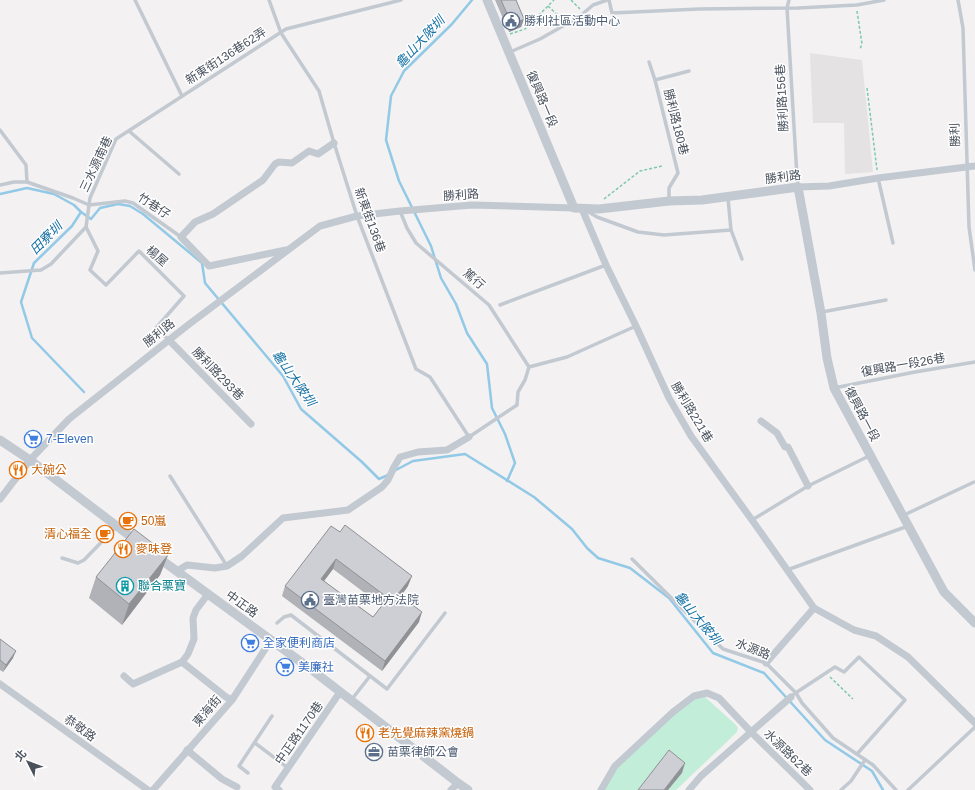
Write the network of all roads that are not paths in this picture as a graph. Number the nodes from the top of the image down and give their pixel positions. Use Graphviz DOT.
graph roads {
  1 [pos="135,0"];
  2 [pos="269,0"];
  3 [pos="401,0"];
  4 [pos="487,0"];
  5 [pos="608,0"];
  6 [pos="789,0"];
  7 [pos="884,0"];
  8 [pos="958,0"];
  9 [pos="787,8"];
  10 [pos="281,32"];
  11 [pos="509,52"];
  12 [pos="649,62"];
  13 [pos="689,71"];
  14 [pos="655,80"];
  15 [pos="182,96"];
  16 [pos="0,130"];
  17 [pos="129,131"];
  18 [pos="334,143"];
  19 [pos="975,166"];
  20 [pos="966,167"];
  21 [pos="179,174"];
  22 [pos="878,178"];
  23 [pos="27,182"];
  24 [pos="0,186"];
  25 [pos="798,187"];
  26 [pos="728,196"];
  27 [pos="669,201"];
  28 [pos="89,206"];
  29 [pos="578,208"];
  30 [pos="400,211"];
  31 [pos="357,216"];
  32 [pos="86,227"];
  33 [pos="731,230"];
  34 [pos="181,237"];
  35 [pos="893,243"];
  36 [pos="288,250"];
  37 [pos="742,259"];
  38 [pos="606,265"];
  39 [pos="975,270"];
  40 [pos="0,274"];
  41 [pos="886,300"];
  42 [pos="500,305"];
  43 [pos="821,313"];
  44 [pos="636,326"];
  45 [pos="169,340"];
  46 [pos="975,362"];
  47 [pos="529,367"];
  48 [pos="834,388"];
  49 [pos="761,421"];
  50 [pos="251,424"];
  51 [pos="469,437"];
  52 [pos="0,440"];
  53 [pos="871,455"];
  54 [pos="30,460"];
  55 [pos="170,476"];
  56 [pos="974,482"];
  57 [pos="808,486"];
  58 [pos="0,499"];
  59 [pos="902,516"];
  60 [pos="752,520"];
  61 [pos="908,526"];
  62 [pos="116,527"];
  63 [pos="62,558"];
  64 [pos="632,559"];
  65 [pos="226,566"];
  66 [pos="787,570"];
  67 [pos="177,571"];
  68 [pos="208,594"];
  69 [pos="814,608"];
  70 [pos="445,613"];
  71 [pos="277,623"];
  72 [pos="975,623"];
  73 [pos="271,640"];
  74 [pos="182,662"];
  75 [pos="766,663"];
  76 [pos="124,676"];
  77 [pos="370,676"];
  78 [pos="0,684"];
  79 [pos="340,692"];
  80 [pos="793,695"];
  81 [pos="232,700"];
  82 [pos="351,701"];
  83 [pos="272,716"];
  84 [pos="975,723"];
  85 [pos="975,727"];
  86 [pos="751,732"];
  87 [pos="255,743"];
  88 [pos="187,750"];
  89 [pos="857,754"];
  90 [pos="866,760"];
  91 [pos="288,768"];
  92 [pos="248,773"];
  93 [pos="237,787"];
  94 [pos="454,787"];
  95 [pos="277,788"];
  96 [pos="148,790"];
  97 [pos="152,790"];
  98 [pos="468,790"];
  99 [pos="601,790"];
  100 [pos="689,790"];
  101 [pos="810,790"];
  102 [pos="841,790"];
  103 [pos="896,790"];
  104 [pos="908,790"];
  1 -- 15 [label="lane"];
  2 -- 10 [label="lane, 新東街136巷"];
  3 -- 10 [label="lane, 新東街136巷62弄"];
  4 -- 11 [label="street, 復興路一段"];
  5 -- 9 [label="lane"];
  5 -- 11 [label="lane"];
  6 -- 9 [label="lane, 勝利路156巷"];
  7 -- 9 [label="lane"];
  8 -- 20 [label="lane, 勝利"];
  9 -- 25 [label="lane, 勝利路156巷"];
  10 -- 15 [label="lane, 新東街136巷62弄"];
  10 -- 18 [label="lane, 新東街136巷"];
  11 -- 29 [label="street, 復興路一段"];
  12 -- 14 [label="lane"];
  13 -- 14 [label="lane, 勝利路180巷"];
  14 -- 27 [label="lane, 勝利路180巷"];
  15 -- 17 [label="lane, 三水源南巷"];
  16 -- 23 [label="lane"];
  17 -- 21 [label="lane"];
  17 -- 28 [label="lane, 三水源南巷"];
  18 -- 31 [label="lane, 新東街136巷"];
  18 -- 34 [label="street"];
  19 -- 20 [label="street, 勝利路"];
  20 -- 22 [label="street, 勝利路"];
  20 -- 39 [label="lane, 勝利"];
  22 -- 25 [label="street, 勝利路"];
  22 -- 35 [label="lane"];
  23 -- 24 [label="lane, 三水源南巷"];
  23 -- 28 [label="lane, 三水源南巷"];
  25 -- 26 [label="street, 勝利路"];
  25 -- 43 [label="street, 復興路一段"];
  26 -- 27 [label="street, 勝利路"];
  26 -- 33 [label="lane"];
  27 -- 29 [label="street, 勝利路"];
  28 -- 32 [label="lane"];
  28 -- 34 [label="lane, 竹巷仔"];
  29 -- 30 [label="street, 勝利路"];
  29 -- 33 [label="lane"];
  29 -- 38 [label="street, 勝利路221巷"];
  30 -- 31 [label="street, 勝利路"];
  30 -- 47 [label="lane, 篤行"];
  31 -- 36 [label="street, 勝利路"];
  31 -- 51 [label="lane, 新東街136巷"];
  32 -- 40 [label="lane"];
  32 -- 45 [label="lane, 楊屋"];
  33 -- 37 [label="lane"];
  34 -- 36 [label="street"];
  36 -- 45 [label="street, 勝利路"];
  38 -- 42 [label="lane"];
  38 -- 44 [label="street, 勝利路221巷"];
  41 -- 43 [label="lane"];
  43 -- 48 [label="street, 復興路一段"];
  44 -- 47 [label="lane"];
  44 -- 60 [label="street, 勝利路221巷"];
  45 -- 50 [label="street, 勝利路293巷"];
  45 -- 54 [label="street, 勝利路"];
  46 -- 48 [label="lane, 復興路一段26巷"];
  47 -- 51 [label="lane"];
  48 -- 53 [label="street, 復興路一段"];
  49 -- 57 [label="street"];
  51 -- 65 [label="street"];
  52 -- 54 [label="street, 中正路"];
  53 -- 57 [label="lane"];
  53 -- 59 [label="street, 復興路一段"];
  54 -- 58 [label="street, 勝利路"];
  54 -- 62 [label="street, 中正路"];
  55 -- 65 [label="lane"];
  56 -- 59 [label="lane"];
  57 -- 60 [label="lane"];
  59 -- 61 [label="street, 復興路一段"];
  60 -- 66 [label="street, 勝利路221巷"];
  61 -- 66 [label="lane"];
  61 -- 72 [label="street, 復興路一段"];
  62 -- 63 [label="lane"];
  62 -- 67 [label="street, 中正路"];
  64 -- 75 [label="lane, 水源路"];
  65 -- 67 [label="street"];
  66 -- 69 [label="street, 勝利路221巷"];
  67 -- 68 [label="street, 中正路"];
  68 -- 73 [label="street, 中正路"];
  68 -- 74 [label="street"];
  69 -- 75 [label="street"];
  69 -- 84 [label="street"];
  70 -- 77 [label="lane"];
  71 -- 77 [label="lane"];
  73 -- 79 [label="street, 中正路"];
  73 -- 81 [label="street, 東海街"];
  74 -- 76 [label="street"];
  74 -- 81 [label="street"];
  75 -- 80 [label="lane, 水源路"];
  77 -- 82 [label="lane"];
  78 -- 96 [label="street, 恭敬路"];
  79 -- 82 [label="street, 中正路"];
  79 -- 91 [label="street, 中正路1170巷"];
  80 -- 86 [label="street"];
  80 -- 89 [label="lane, 水源路"];
  80 -- 89 [label="lane"];
  81 -- 88 [label="street, 東海街"];
  82 -- 94 [label="street, 中正路"];
  83 -- 87 [label="lane"];
  85 -- 104 [label="lane"];
  86 -- 99 [label="street, 水源路62巷"];
  86 -- 100 [label="street"];
  86 -- 101 [label="street, 水源路62巷"];
  87 -- 91 [label="lane"];
  87 -- 92 [label="lane"];
  88 -- 93 [label="street"];
  88 -- 97 [label="street, 東海街"];
  89 -- 90 [label="lane, 水源路"];
  90 -- 102 [label="lane"];
  90 -- 103 [label="lane, 水源路"];
  91 -- 95 [label="street, 中正路1170巷"];
  94 -- 98 [label="street, 中正路"];
}
